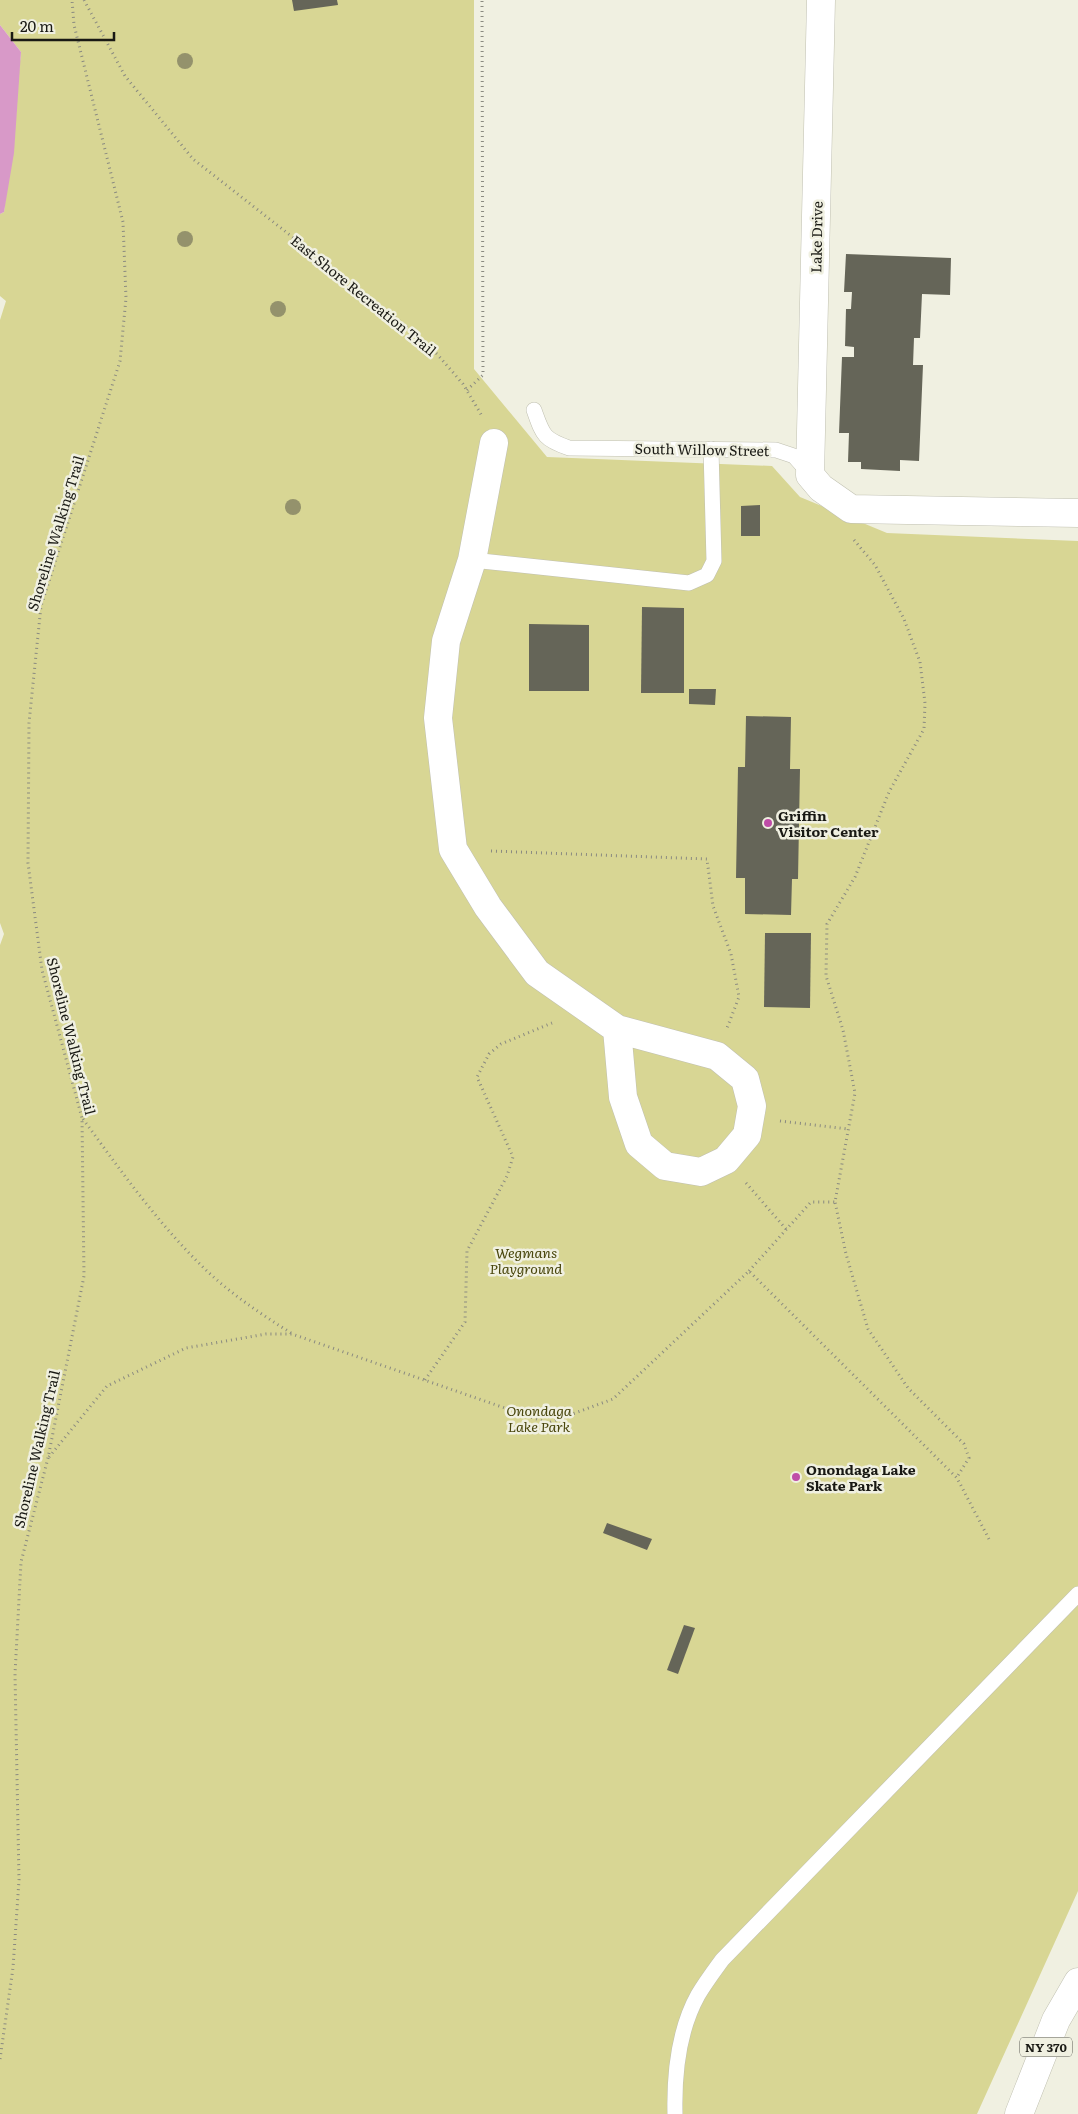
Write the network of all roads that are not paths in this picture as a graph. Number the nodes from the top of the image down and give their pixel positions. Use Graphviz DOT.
graph roads {
  1 [pos="821,0"];
  2 [pos="534,410"];
  3 [pos="494,443"];
  4 [pos="711,449"];
  5 [pos="810,475"];
  6 [pos="1078,513"];
  7 [pos="472,560"];
  8 [pos="617,1029"];
  9 [pos="1078,1594"];
  10 [pos="1078,1982"];
  11 [pos="675,2114"];
  12 [pos="1019,2114"];
  1 -- 5 [label="street, Lake Drive"];
  2 -- 4 [label="lane, South Willow Street"];
  3 -- 7 [label="street"];
  4 -- 5 [label="lane, South Willow Street"];
  4 -- 7 [label="lane"];
  5 -- 6 [label="street, South Willow Street"];
  7 -- 8 [label="street"];
  8 -- 8 [label="street"];
  9 -- 11 [label="lane"];
  10 -- 12 [label="street, NY 370"];
}
